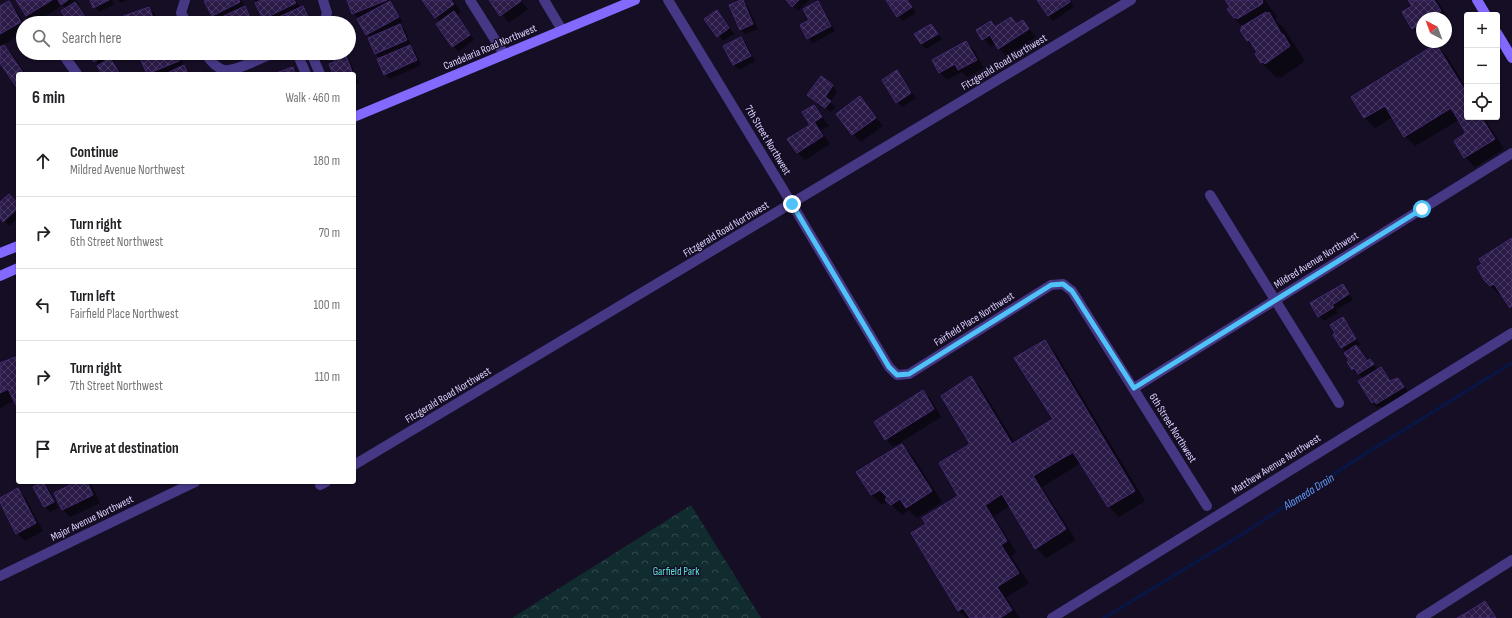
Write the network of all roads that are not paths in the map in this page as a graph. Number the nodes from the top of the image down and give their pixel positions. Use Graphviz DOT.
graph roads {
  1 [pos="185,0"];
  2 [pos="323,0"];
  3 [pos="470,0"];
  4 [pos="544,0"];
  5 [pos="635,0"];
  6 [pos="668,0"];
  7 [pos="1131,0"];
  8 [pos="1479,1"];
  9 [pos="1484,12"];
  10 [pos="183,16"];
  11 [pos="325,16"];
  12 [pos="562,30"];
  13 [pos="1500,38"];
  14 [pos="504,54"];
  15 [pos="1512,58"];
  16 [pos="67,60"];
  17 [pos="210,60"];
  18 [pos="256,60"];
  19 [pos="300,60"];
  20 [pos="314,60"];
  21 [pos="76,72"];
  22 [pos="305,72"];
  23 [pos="319,72"];
  24 [pos="356,116"];
  25 [pos="1512,154"];
  26 [pos="1210,195"];
  27 [pos="792,204"];
  28 [pos="16,247"];
  29 [pos="0,253"];
  30 [pos="16,269"];
  31 [pos="0,276"];
  32 [pos="1063,284"];
  33 [pos="1275,300"];
  34 [pos="1512,333"];
  35 [pos="897,375"];
  36 [pos="1134,388"];
  37 [pos="1339,404"];
  38 [pos="356,464"];
  39 [pos="190,484"];
  40 [pos="1208,506"];
  41 [pos="1512,560"];
  42 [pos="0,576"];
  43 [pos="1052,618"];
  44 [pos="1421,618"];
  1 -- 10 [label="street"];
  2 -- 11 [label="street"];
  3 -- 14 [label="street"];
  4 -- 12 [label="street"];
  5 -- 12 [label="main road, Candelaria Road Northwest"];
  6 -- 27 [label="street, 7th Street Northwest"];
  7 -- 27 [label="street, Fitzgerald Road Northwest"];
  8 -- 9 [label="main road"];
  12 -- 14 [label="main road, Candelaria Road Northwest"];
  13 -- 15 [label="main road"];
  14 -- 24 [label="main road, Candelaria Road Northwest"];
  16 -- 21 [label="street"];
  17 -- 18 [label="street"];
  19 -- 22 [label="street"];
  20 -- 23 [label="street"];
  25 -- 33 [label="street, Mildred Avenue Northwest"];
  26 -- 33 [label="street"];
  27 -- 35 [label="street, 7th Street Northwest"];
  27 -- 38 [label="street, Fitzgerald Road Northwest"];
  28 -- 29 [label="main road"];
  30 -- 31 [label="main road"];
  32 -- 35 [label="street, Fairfield Place Northwest"];
  32 -- 36 [label="street, 6th Street Northwest"];
  33 -- 36 [label="street, Mildred Avenue Northwest"];
  33 -- 37 [label="street"];
  34 -- 43 [label="street, Matthew Avenue Northwest"];
  36 -- 40 [label="street, 6th Street Northwest"];
  39 -- 42 [label="street, Major Avenue Northwest"];
  41 -- 44 [label="street"];
}
